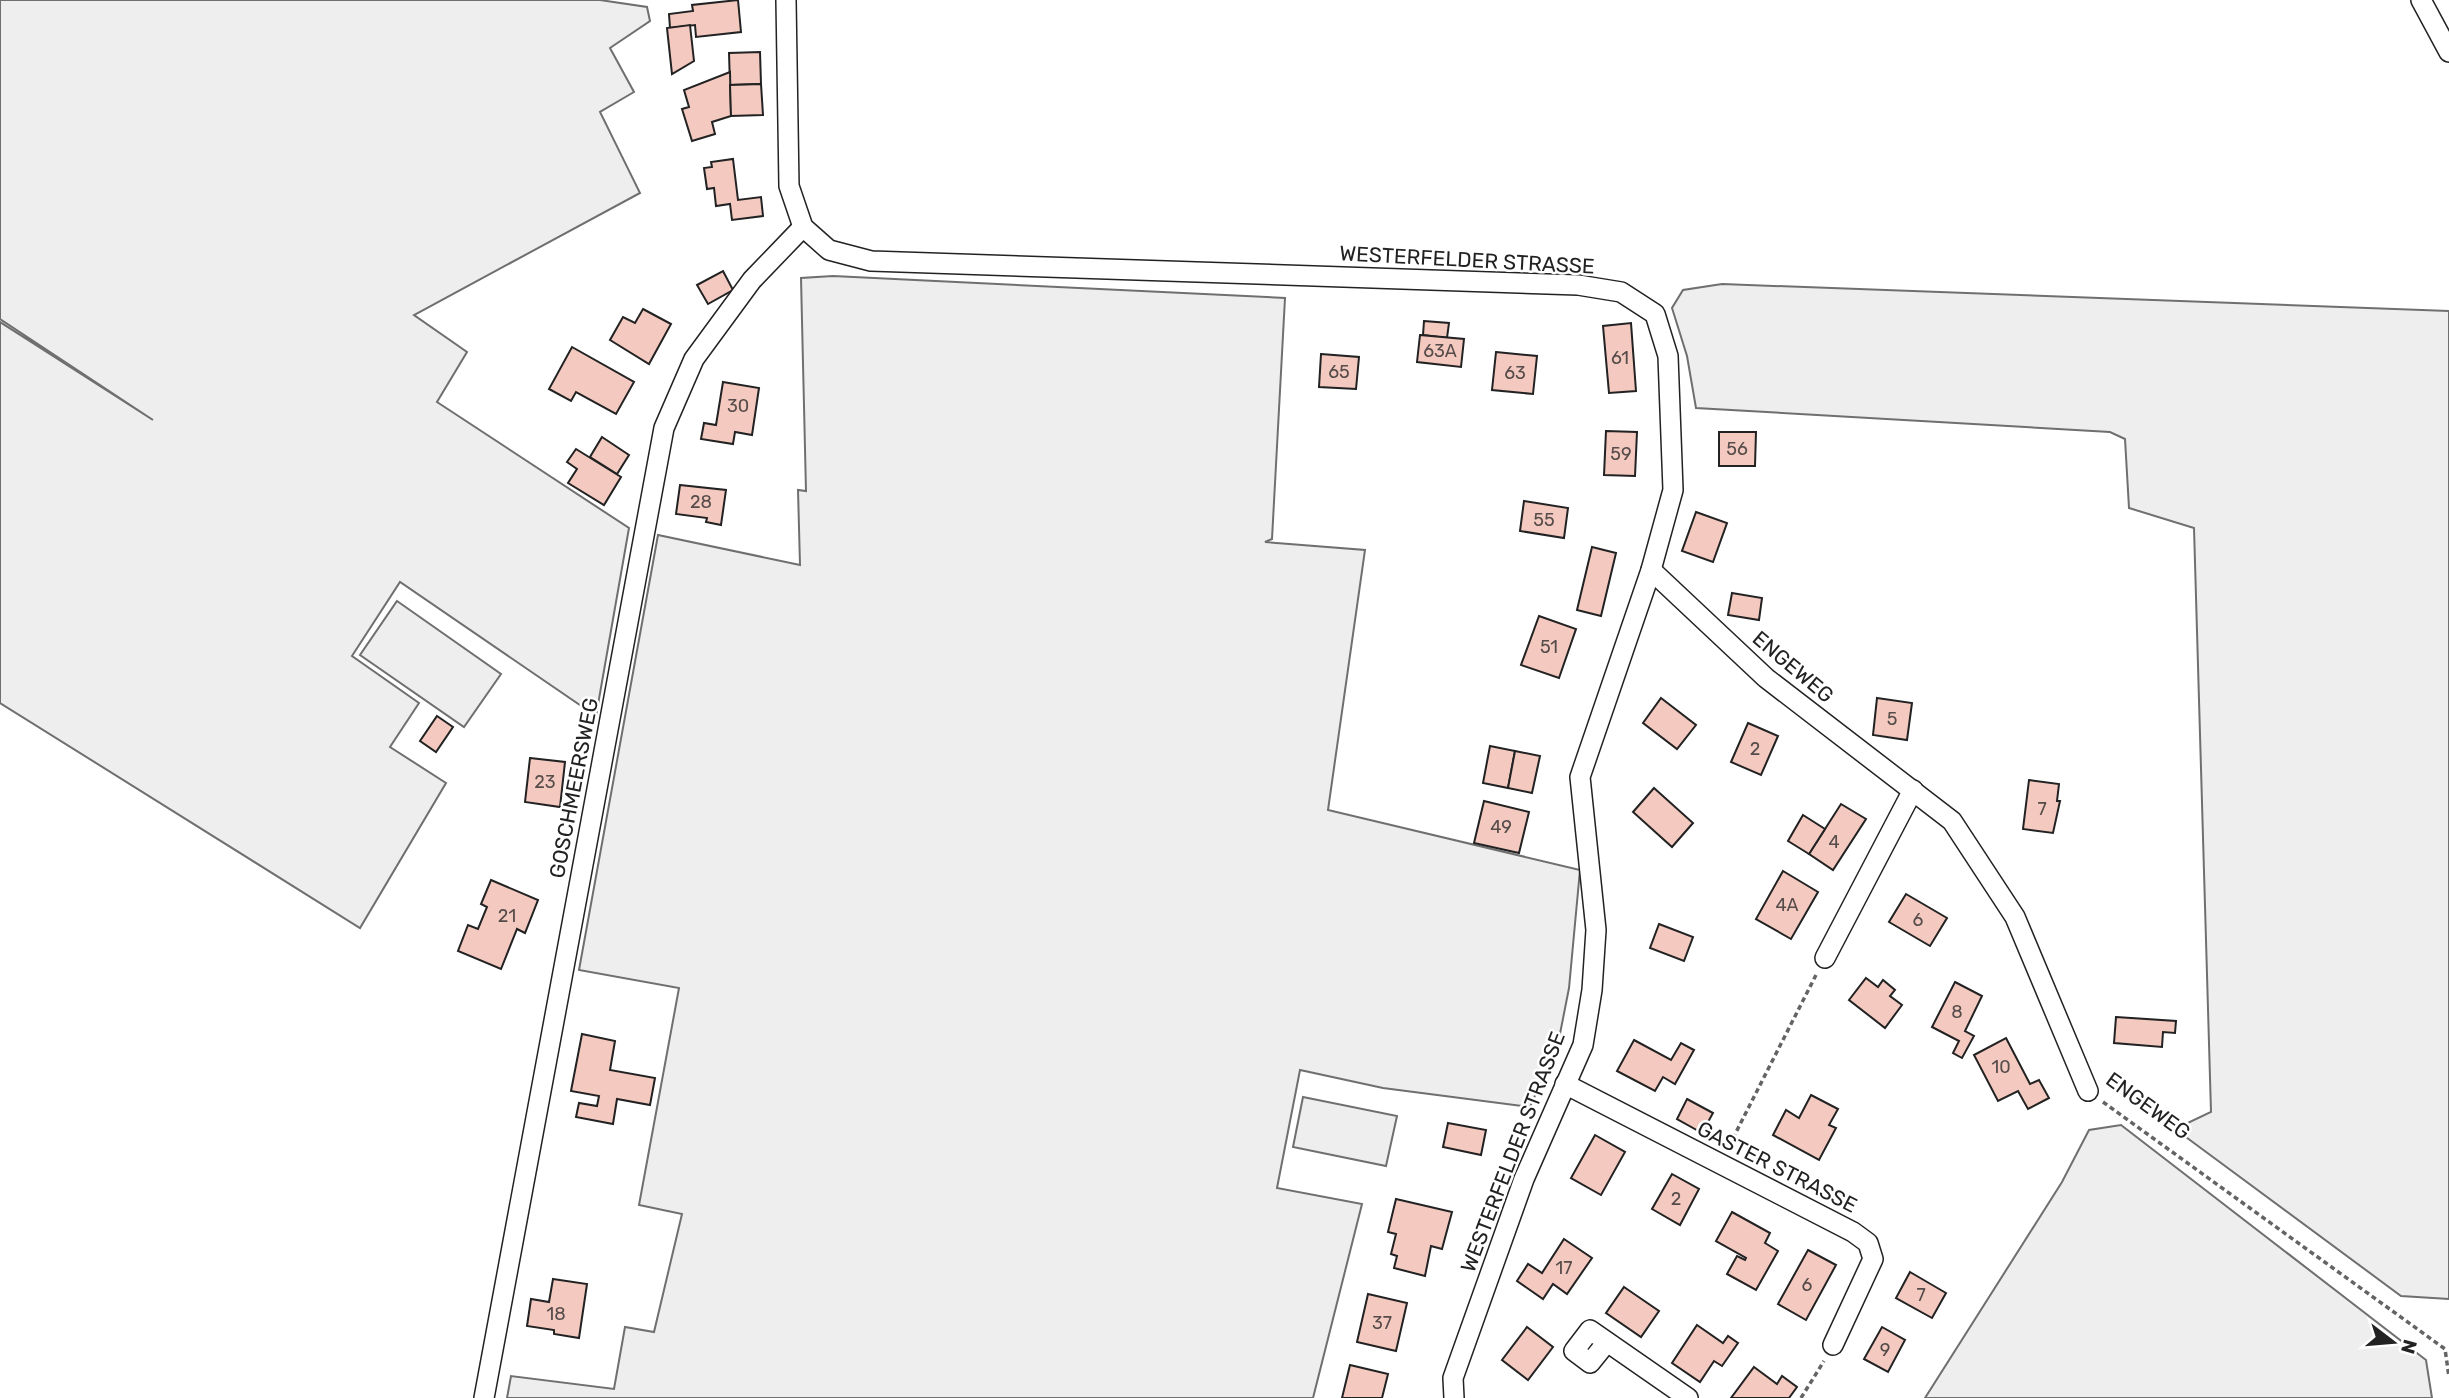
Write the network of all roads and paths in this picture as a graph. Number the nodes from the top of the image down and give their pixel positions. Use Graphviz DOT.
graph roads {
  1 [pos="786,0"];
  2 [pos="2421,0"];
  3 [pos="2449,52"];
  4 [pos="803,227"];
  5 [pos="1651,570"];
  6 [pos="1913,790"];
  7 [pos="1825,958"];
  8 [pos="1565,1084"];
  9 [pos="2088,1091"];
  10 [pos="1720,1163"];
  11 [pos="1607,1342"];
  12 [pos="1833,1345"];
  13 [pos="2449,1377"];
  14 [pos="484,1398"];
  15 [pos="1454,1398"];
  16 [pos="1688,1398"];
  17 [pos="1801,1398"];
  1 -- 4 [label="street, WESTERFELDER STRASSE"];
  2 -- 3 [label="street"];
  4 -- 5 [label="street, WESTERFELDER STRASSE"];
  4 -- 14 [label="street, GOSCHMEERSWEG"];
  5 -- 6 [label="street, ENGEWEG"];
  5 -- 8 [label="street, WESTERFELDER STRASSE"];
  6 -- 7 [label="street"];
  6 -- 9 [label="street, ENGEWEG"];
  7 -- 10 [label="path"];
  8 -- 10 [label="street, GASTER STRASSE"];
  8 -- 15 [label="street, WESTERFELDER STRASSE"];
  9 -- 13 [label="path, ENGEWEG"];
  10 -- 12 [label="street, GASTER STRASSE"];
  11 -- 16 [label="street"];
  12 -- 17 [label="path"];
}
